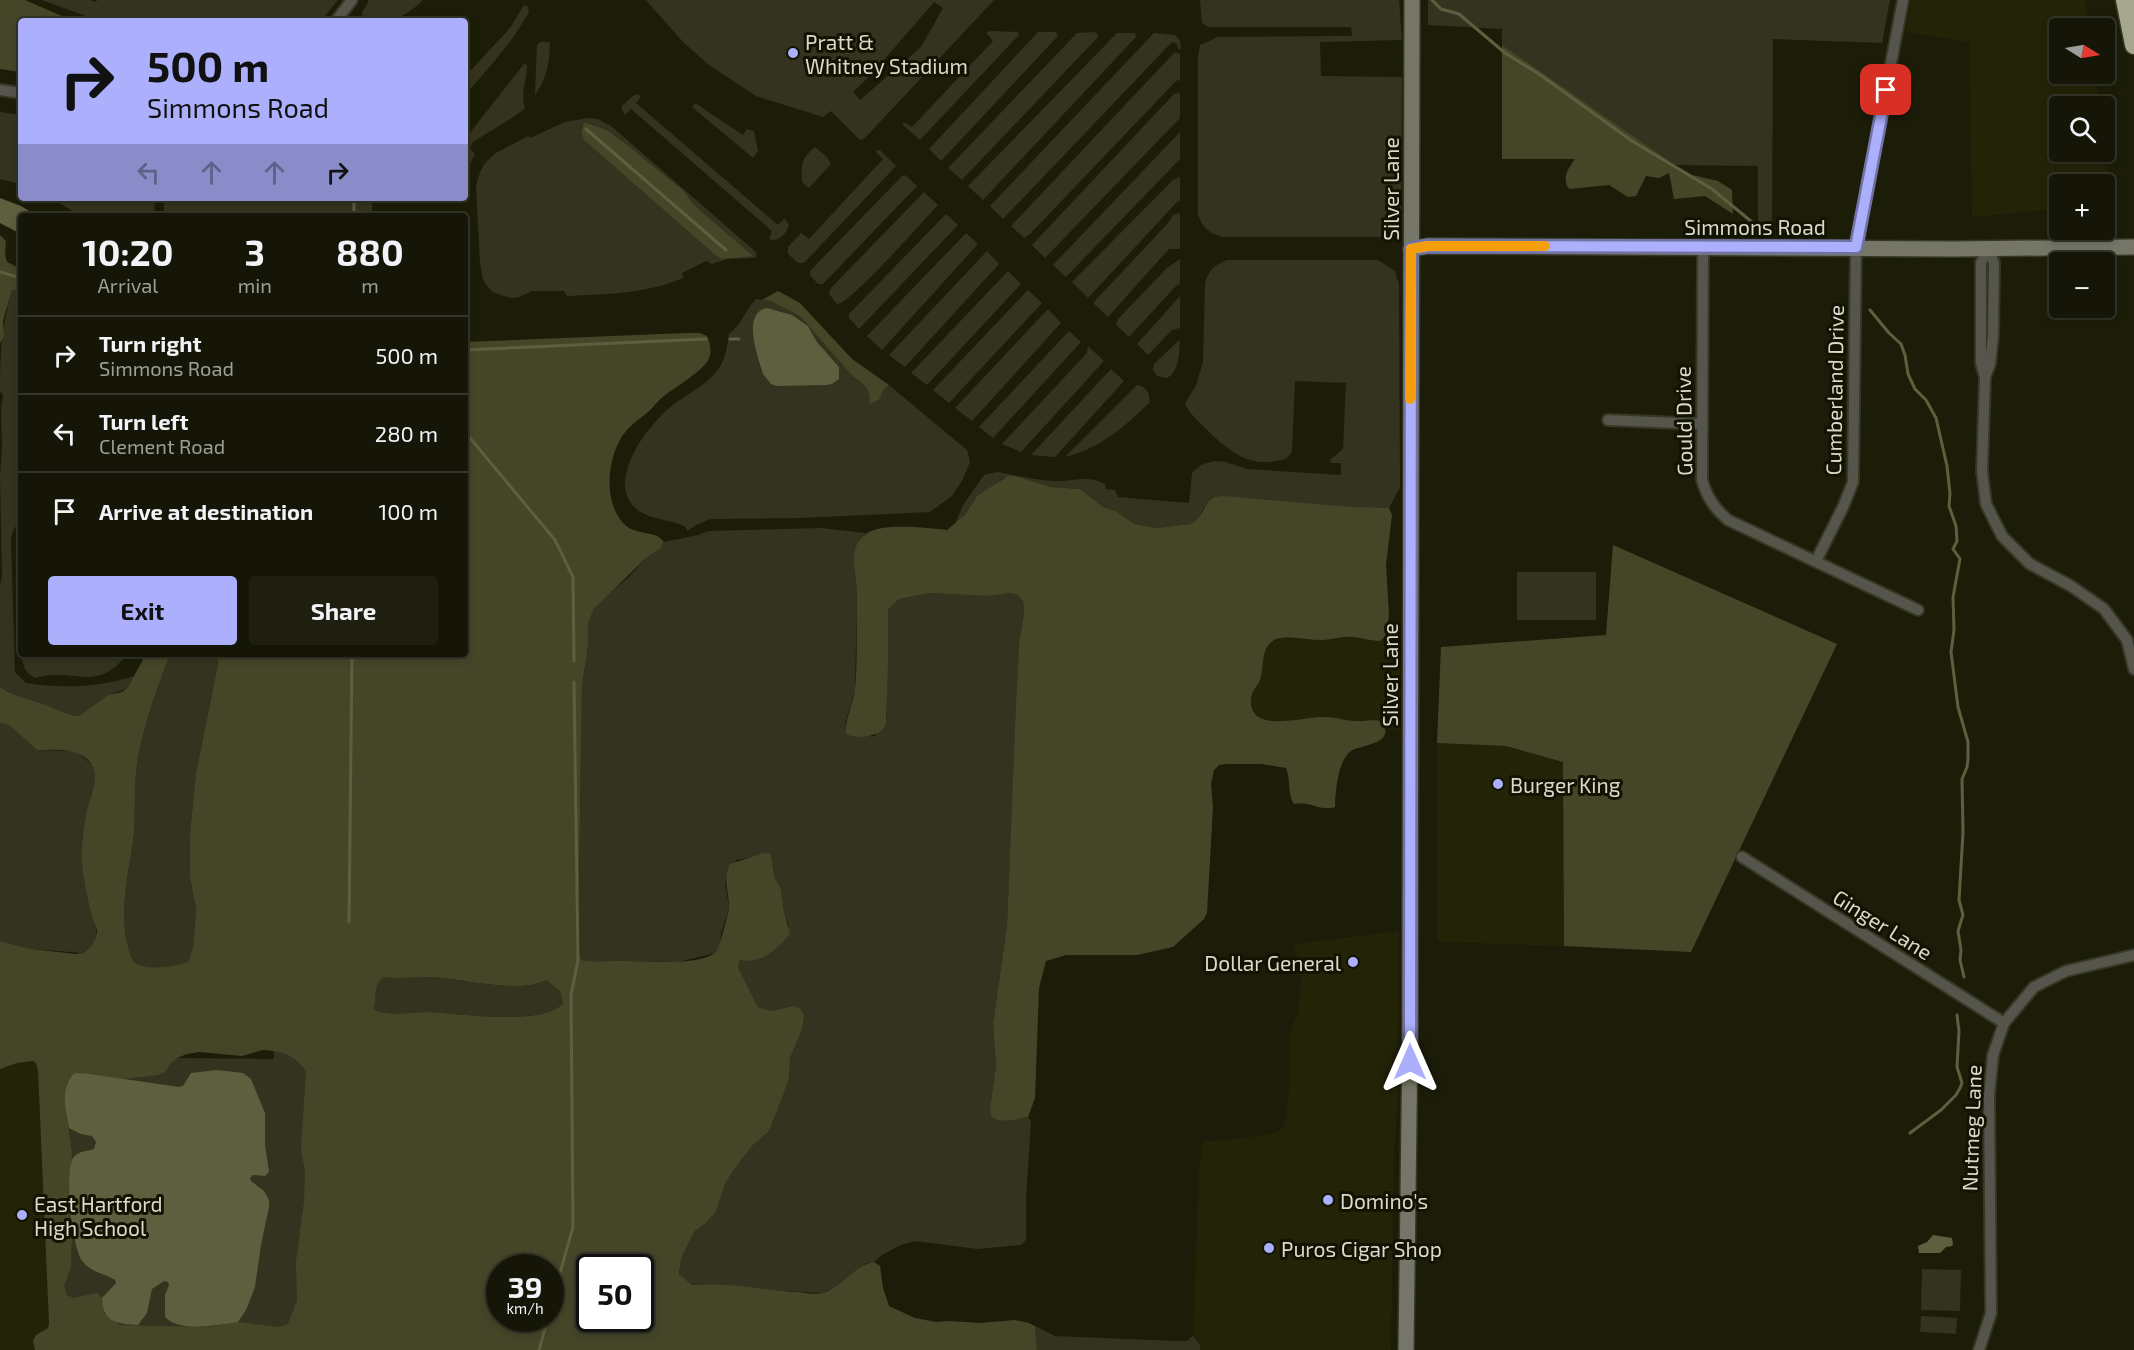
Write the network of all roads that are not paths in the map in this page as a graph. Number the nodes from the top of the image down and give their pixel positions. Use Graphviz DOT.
graph roads {
  1 [pos="352,0"];
  2 [pos="1412,0"];
  3 [pos="1903,0"];
  4 [pos="2125,0"];
  5 [pos="338,18"];
  6 [pos="2134,45"];
  7 [pos="0,90"];
  8 [pos="18,93"];
  9 [pos="1703,247"];
  10 [pos="1856,247"];
  11 [pos="2127,247"];
  12 [pos="1988,248"];
  13 [pos="1411,249"];
  14 [pos="1608,420"];
  15 [pos="1701,424"];
  16 [pos="1816,561"];
  17 [pos="1918,610"];
  18 [pos="2134,669"];
  19 [pos="1742,857"];
  20 [pos="2134,955"];
  21 [pos="2004,1023"];
  22 [pos="1406,1350"];
  23 [pos="1978,1350"];
  1 -- 5 [label="street"];
  2 -- 13 [label="main road, Silver Lane"];
  3 -- 10 [label="street, Cumberland Drive"];
  4 -- 6 [label="highway"];
  7 -- 8 [label="street"];
  9 -- 10 [label="main road, Simmons Road"];
  9 -- 13 [label="main road, Simmons Road"];
  9 -- 15 [label="street, Gould Drive"];
  10 -- 12 [label="main road, Simmons Road"];
  10 -- 16 [label="street, Cumberland Drive"];
  11 -- 12 [label="main road, Simmons Road"];
  12 -- 18 [label="street"];
  13 -- 22 [label="main road, Silver Lane"];
  14 -- 15 [label="street"];
  15 -- 16 [label="street, Gould Drive"];
  16 -- 17 [label="street, Gould Drive"];
  19 -- 21 [label="street, Ginger Lane"];
  20 -- 21 [label="street, Nutmeg Lane"];
  21 -- 23 [label="street, Nutmeg Lane"];
}
